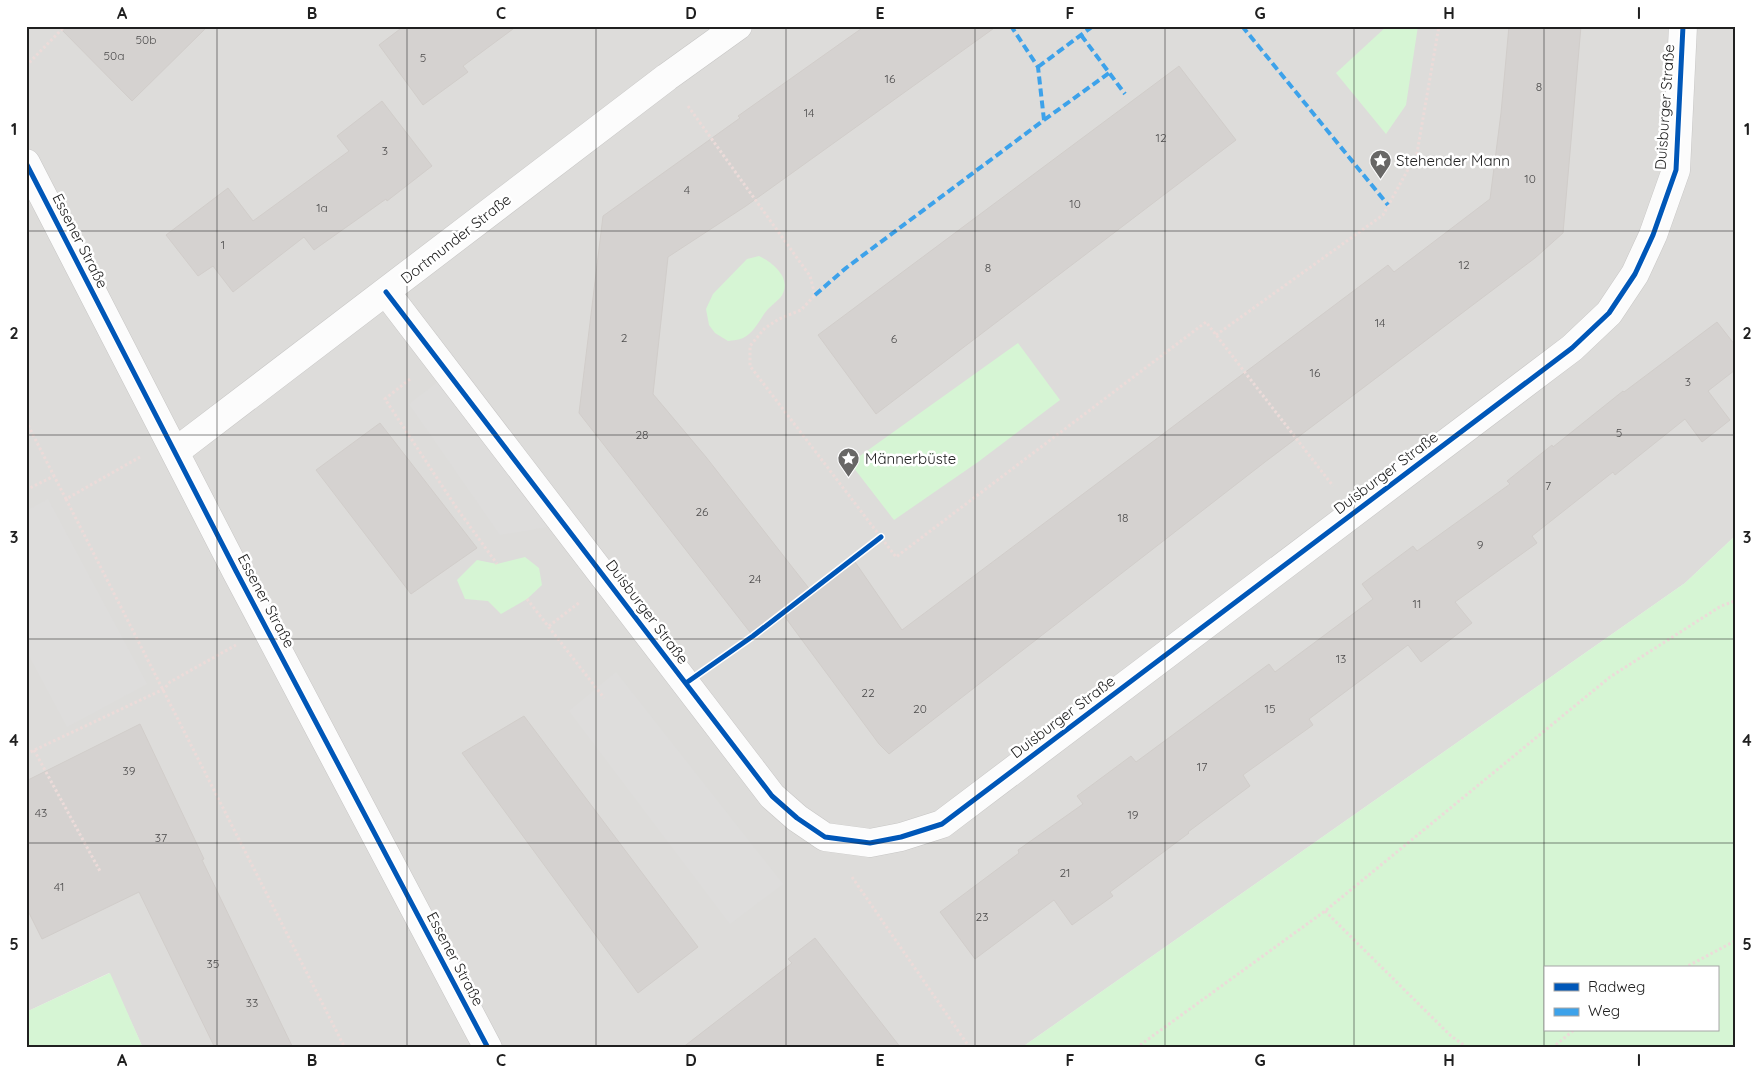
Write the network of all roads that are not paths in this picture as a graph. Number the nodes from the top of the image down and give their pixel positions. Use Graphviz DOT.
graph roads {
  1 [pos="738,26"];
  2 [pos="1683,26"];
  3 [pos="26,163"];
  4 [pos="386,292"];
  5 [pos="172,447"];
  6 [pos="488,1048"];
  1 -- 4 [label="street, Dortmunder Straße"];
  2 -- 4 [label="street, Duisburger Straße"];
  3 -- 5 [label="street, Essener Straße"];
  4 -- 5 [label="street, Dortmunder Straße"];
  5 -- 6 [label="street, Essener Straße"];
}
